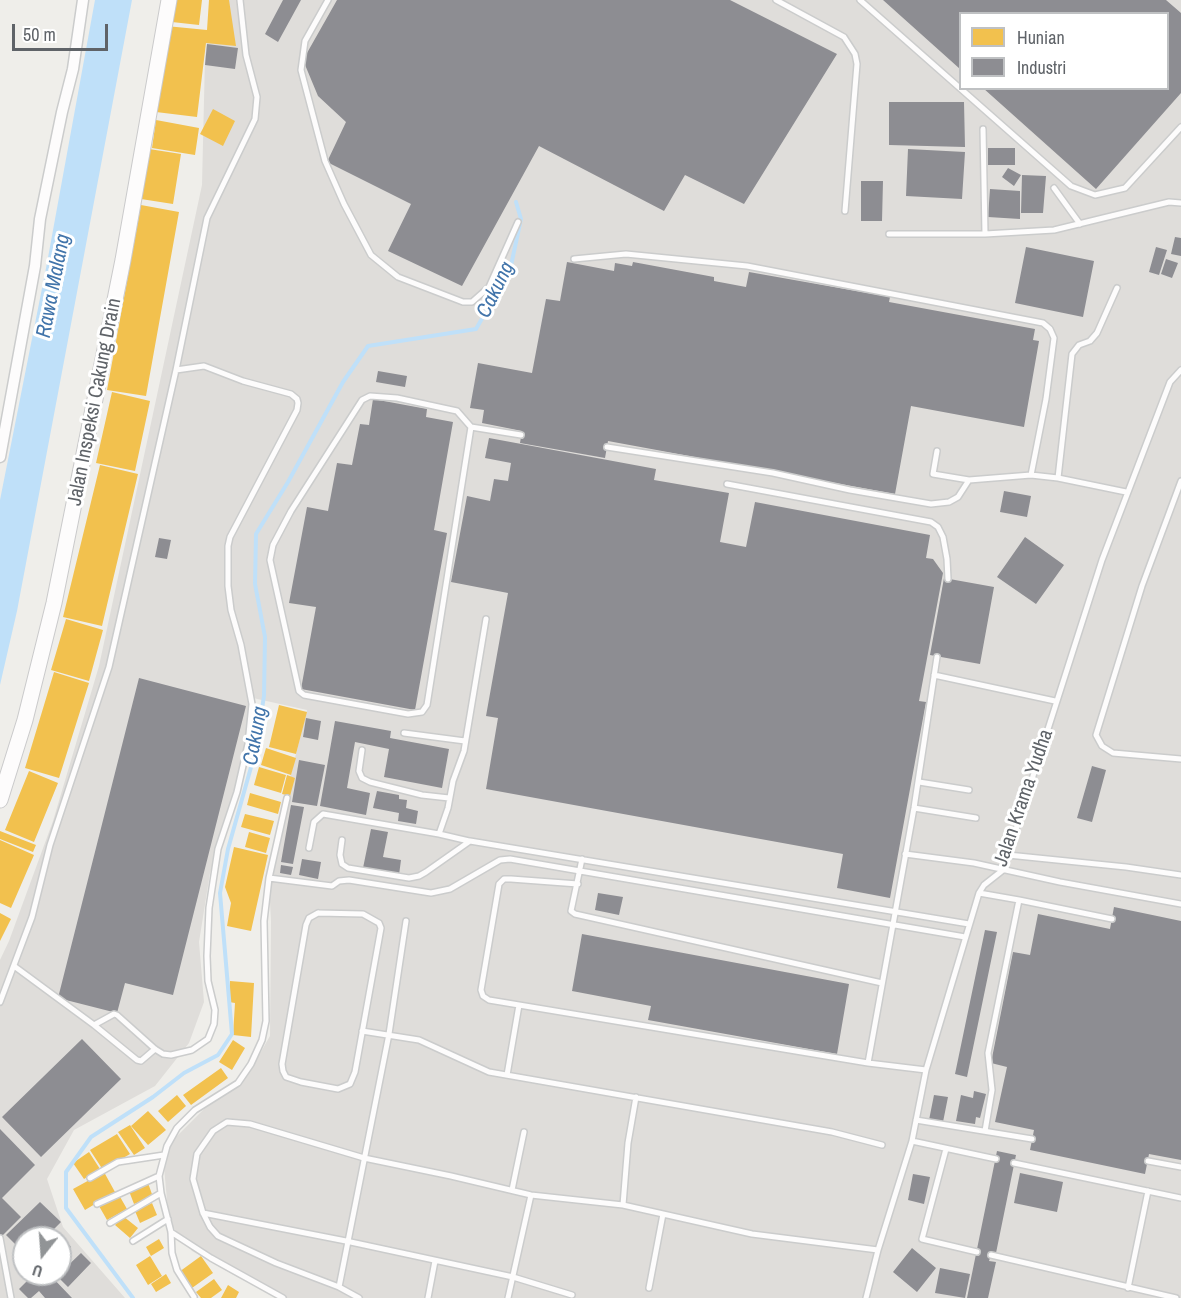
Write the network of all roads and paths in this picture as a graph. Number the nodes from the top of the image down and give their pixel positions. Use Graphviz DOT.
graph roads {
  1 [pos="83,0"];
  2 [pos="169,0"];
  3 [pos="240,0"];
  4 [pos="328,0"];
  5 [pos="776,0"];
  6 [pos="860,0"];
  7 [pos="959,87"];
  8 [pos="962,90"];
  9 [pos="1181,127"];
  10 [pos="983,129"];
  11 [pos="1054,188"];
  12 [pos="1181,203"];
  13 [pos="844,211"];
  14 [pos="518,222"];
  15 [pos="1080,224"];
  16 [pos="889,234"];
  17 [pos="985,234"];
  18 [pos="574,259"];
  19 [pos="1117,288"];
  20 [pos="176,370"];
  21 [pos="1181,370"];
  22 [pos="471,427"];
  23 [pos="521,435"];
  24 [pos="607,447"];
  25 [pos="937,451"];
  26 [pos="0,457"];
  27 [pos="1031,475"];
  28 [pos="1058,478"];
  29 [pos="969,480"];
  30 [pos="1181,481"];
  31 [pos="727,484"];
  32 [pos="1126,492"];
  33 [pos="948,579"];
  34 [pos="486,620"];
  35 [pos="937,657"];
  36 [pos="934,675"];
  37 [pos="1056,701"];
  38 [pos="404,733"];
  39 [pos="465,741"];
  40 [pos="362,750"];
  41 [pos="1181,759"];
  42 [pos="919,782"];
  43 [pos="969,790"];
  44 [pos="287,798"];
  45 [pos="449,798"];
  46 [pos="0,800"];
  47 [pos="914,808"];
  48 [pos="976,818"];
  49 [pos="439,834"];
  50 [pos="342,840"];
  51 [pos="470,841"];
  52 [pos="309,848"];
  53 [pos="905,854"];
  54 [pos="1008,855"];
  55 [pos="582,859"];
  56 [pos="1003,870"];
  57 [pos="580,871"];
  58 [pos="1181,875"];
  59 [pos="269,878"];
  60 [pos="578,884"];
  61 [pos="979,893"];
  62 [pos="1019,900"];
  63 [pos="1181,904"];
  64 [pos="896,913"];
  65 [pos="1112,919"];
  66 [pos="406,921"];
  67 [pos="969,924"];
  68 [pos="893,926"];
  69 [pos="965,937"];
  70 [pos="14,966"];
  71 [pos="882,983"];
  72 [pos="0,1002"];
  73 [pos="519,1005"];
  74 [pos="94,1025"];
  75 [pos="362,1031"];
  76 [pos="388,1034"];
  77 [pos="154,1049"];
  78 [pos="868,1063"];
  79 [pos="926,1070"];
  80 [pos="507,1075"];
  81 [pos="636,1097"];
  82 [pos="916,1120"];
  83 [pos="985,1131"];
  84 [pos="524,1132"];
  85 [pos="1032,1139"];
  86 [pos="912,1141"];
  87 [pos="882,1145"];
  88 [pos="946,1149"];
  89 [pos="164,1155"];
  90 [pos="364,1158"];
  91 [pos="996,1159"];
  92 [pos="1148,1161"];
  93 [pos="1014,1163"];
  94 [pos="1181,1167"];
  95 [pos="159,1176"];
  96 [pos="90,1178"];
  97 [pos="512,1190"];
  98 [pos="1148,1191"];
  99 [pos="161,1193"];
  100 [pos="531,1195"];
  101 [pos="1181,1198"];
  102 [pos="97,1204"];
  103 [pos="623,1205"];
  104 [pos="203,1214"];
  105 [pos="663,1214"];
  106 [pos="168,1219"];
  107 [pos="110,1223"];
  108 [pos="171,1232"];
  109 [pos="0,1238"];
  110 [pos="133,1241"];
  111 [pos="346,1241"];
  112 [pos="878,1250"];
  113 [pos="976,1252"];
  114 [pos="991,1255"];
  115 [pos="435,1261"];
  116 [pos="513,1277"];
  117 [pos="339,1287"];
  118 [pos="649,1288"];
  119 [pos="1128,1288"];
  120 [pos="572,1295"];
  121 [pos="194,1297"];
  122 [pos="10,1298"];
  123 [pos="282,1298"];
  124 [pos="359,1298"];
  125 [pos="428,1298"];
  126 [pos="508,1298"];
  127 [pos="866,1298"];
  128 [pos="1176,1298"];
  1 -- 26 [label="street"];
  2 -- 46 [label="street, Jalan Inspeksi Cakung Drain"];
  3 -- 20 [label="lane"];
  4 -- 14 [label="lane"];
  5 -- 13 [label="lane"];
  6 -- 7 [label="lane"];
  8 -- 9 [label="lane"];
  10 -- 17 [label="lane"];
  11 -- 15 [label="lane"];
  12 -- 15 [label="lane"];
  15 -- 17 [label="lane"];
  16 -- 17 [label="lane"];
  18 -- 27 [label="lane"];
  19 -- 28 [label="lane"];
  20 -- 70 [label="lane"];
  20 -- 77 [label="lane"];
  21 -- 32 [label="lane, Jalan Krama Yudha"];
  22 -- 22 [label="lane"];
  22 -- 23 [label="lane"];
  24 -- 29 [label="lane"];
  25 -- 29 [label="lane"];
  27 -- 28 [label="lane"];
  27 -- 29 [label="lane"];
  28 -- 32 [label="lane"];
  30 -- 41 [label="lane"];
  31 -- 33 [label="lane"];
  32 -- 37 [label="lane, Jalan Krama Yudha"];
  34 -- 39 [label="lane"];
  35 -- 36 [label="lane"];
  36 -- 37 [label="lane"];
  36 -- 42 [label="lane"];
  37 -- 54 [label="lane, Jalan Krama Yudha"];
  38 -- 39 [label="lane"];
  39 -- 45 [label="lane"];
  40 -- 45 [label="lane"];
  42 -- 43 [label="lane"];
  42 -- 47 [label="lane"];
  44 -- 59 [label="lane"];
  45 -- 49 [label="lane"];
  47 -- 48 [label="lane"];
  47 -- 53 [label="lane"];
  49 -- 51 [label="lane"];
  49 -- 52 [label="lane"];
  50 -- 51 [label="lane"];
  51 -- 55 [label="lane"];
  53 -- 56 [label="lane"];
  53 -- 64 [label="lane"];
  54 -- 56 [label="lane, Jalan Krama Yudha"];
  54 -- 58 [label="lane"];
  55 -- 57 [label="lane"];
  55 -- 64 [label="lane"];
  56 -- 61 [label="lane, Jalan Krama Yudha"];
  56 -- 63 [label="lane"];
  57 -- 59 [label="lane"];
  57 -- 60 [label="lane"];
  57 -- 68 [label="lane"];
  59 -- 89 [label="lane"];
  60 -- 71 [label="lane"];
  60 -- 73 [label="lane"];
  61 -- 62 [label="lane"];
  61 -- 67 [label="lane, Jalan Krama Yudha"];
  62 -- 65 [label="lane"];
  62 -- 83 [label="lane"];
  64 -- 67 [label="lane"];
  64 -- 68 [label="lane"];
  66 -- 76 [label="lane"];
  67 -- 69 [label="lane, Jalan Krama Yudha"];
  68 -- 69 [label="lane"];
  68 -- 71 [label="lane"];
  69 -- 79 [label="lane, Jalan Krama Yudha"];
  70 -- 72 [label="lane"];
  70 -- 74 [label="lane"];
  71 -- 78 [label="lane"];
  73 -- 78 [label="lane"];
  73 -- 80 [label="lane"];
  74 -- 77 [label="lane"];
  74 -- 77 [label="lane"];
  75 -- 75 [label="lane"];
  75 -- 76 [label="lane"];
  76 -- 80 [label="lane"];
  76 -- 90 [label="lane"];
  78 -- 79 [label="lane"];
  79 -- 82 [label="lane, Jalan Krama Yudha"];
  80 -- 81 [label="lane"];
  81 -- 87 [label="lane"];
  81 -- 103 [label="lane"];
  82 -- 83 [label="lane"];
  82 -- 86 [label="lane, Jalan Krama Yudha"];
  83 -- 85 [label="lane"];
  84 -- 97 [label="lane"];
  86 -- 88 [label="lane"];
  86 -- 112 [label="lane, Jalan Krama Yudha"];
  88 -- 91 [label="lane"];
  88 -- 113 [label="lane"];
  89 -- 95 [label="lane"];
  89 -- 96 [label="lane"];
  90 -- 97 [label="lane"];
  90 -- 104 [label="lane"];
  90 -- 111 [label="lane"];
  92 -- 94 [label="lane"];
  93 -- 98 [label="lane"];
  95 -- 99 [label="lane"];
  95 -- 102 [label="lane"];
  97 -- 100 [label="lane"];
  98 -- 101 [label="lane"];
  98 -- 119 [label="lane"];
  99 -- 106 [label="lane"];
  99 -- 107 [label="lane"];
  100 -- 103 [label="lane"];
  100 -- 116 [label="lane"];
  103 -- 105 [label="lane"];
  104 -- 111 [label="lane"];
  104 -- 117 [label="lane"];
  105 -- 112 [label="lane"];
  105 -- 118 [label="lane"];
  106 -- 108 [label="lane"];
  106 -- 110 [label="lane"];
  108 -- 121 [label="lane"];
  108 -- 123 [label="lane"];
  109 -- 122 [label="lane"];
  111 -- 115 [label="lane"];
  111 -- 117 [label="lane"];
  112 -- 127 [label="lane, Jalan Krama Yudha"];
  114 -- 119 [label="lane"];
  115 -- 116 [label="lane"];
  115 -- 125 [label="lane"];
  116 -- 120 [label="lane"];
  116 -- 126 [label="lane"];
  117 -- 124 [label="lane"];
  119 -- 128 [label="lane"];
}
